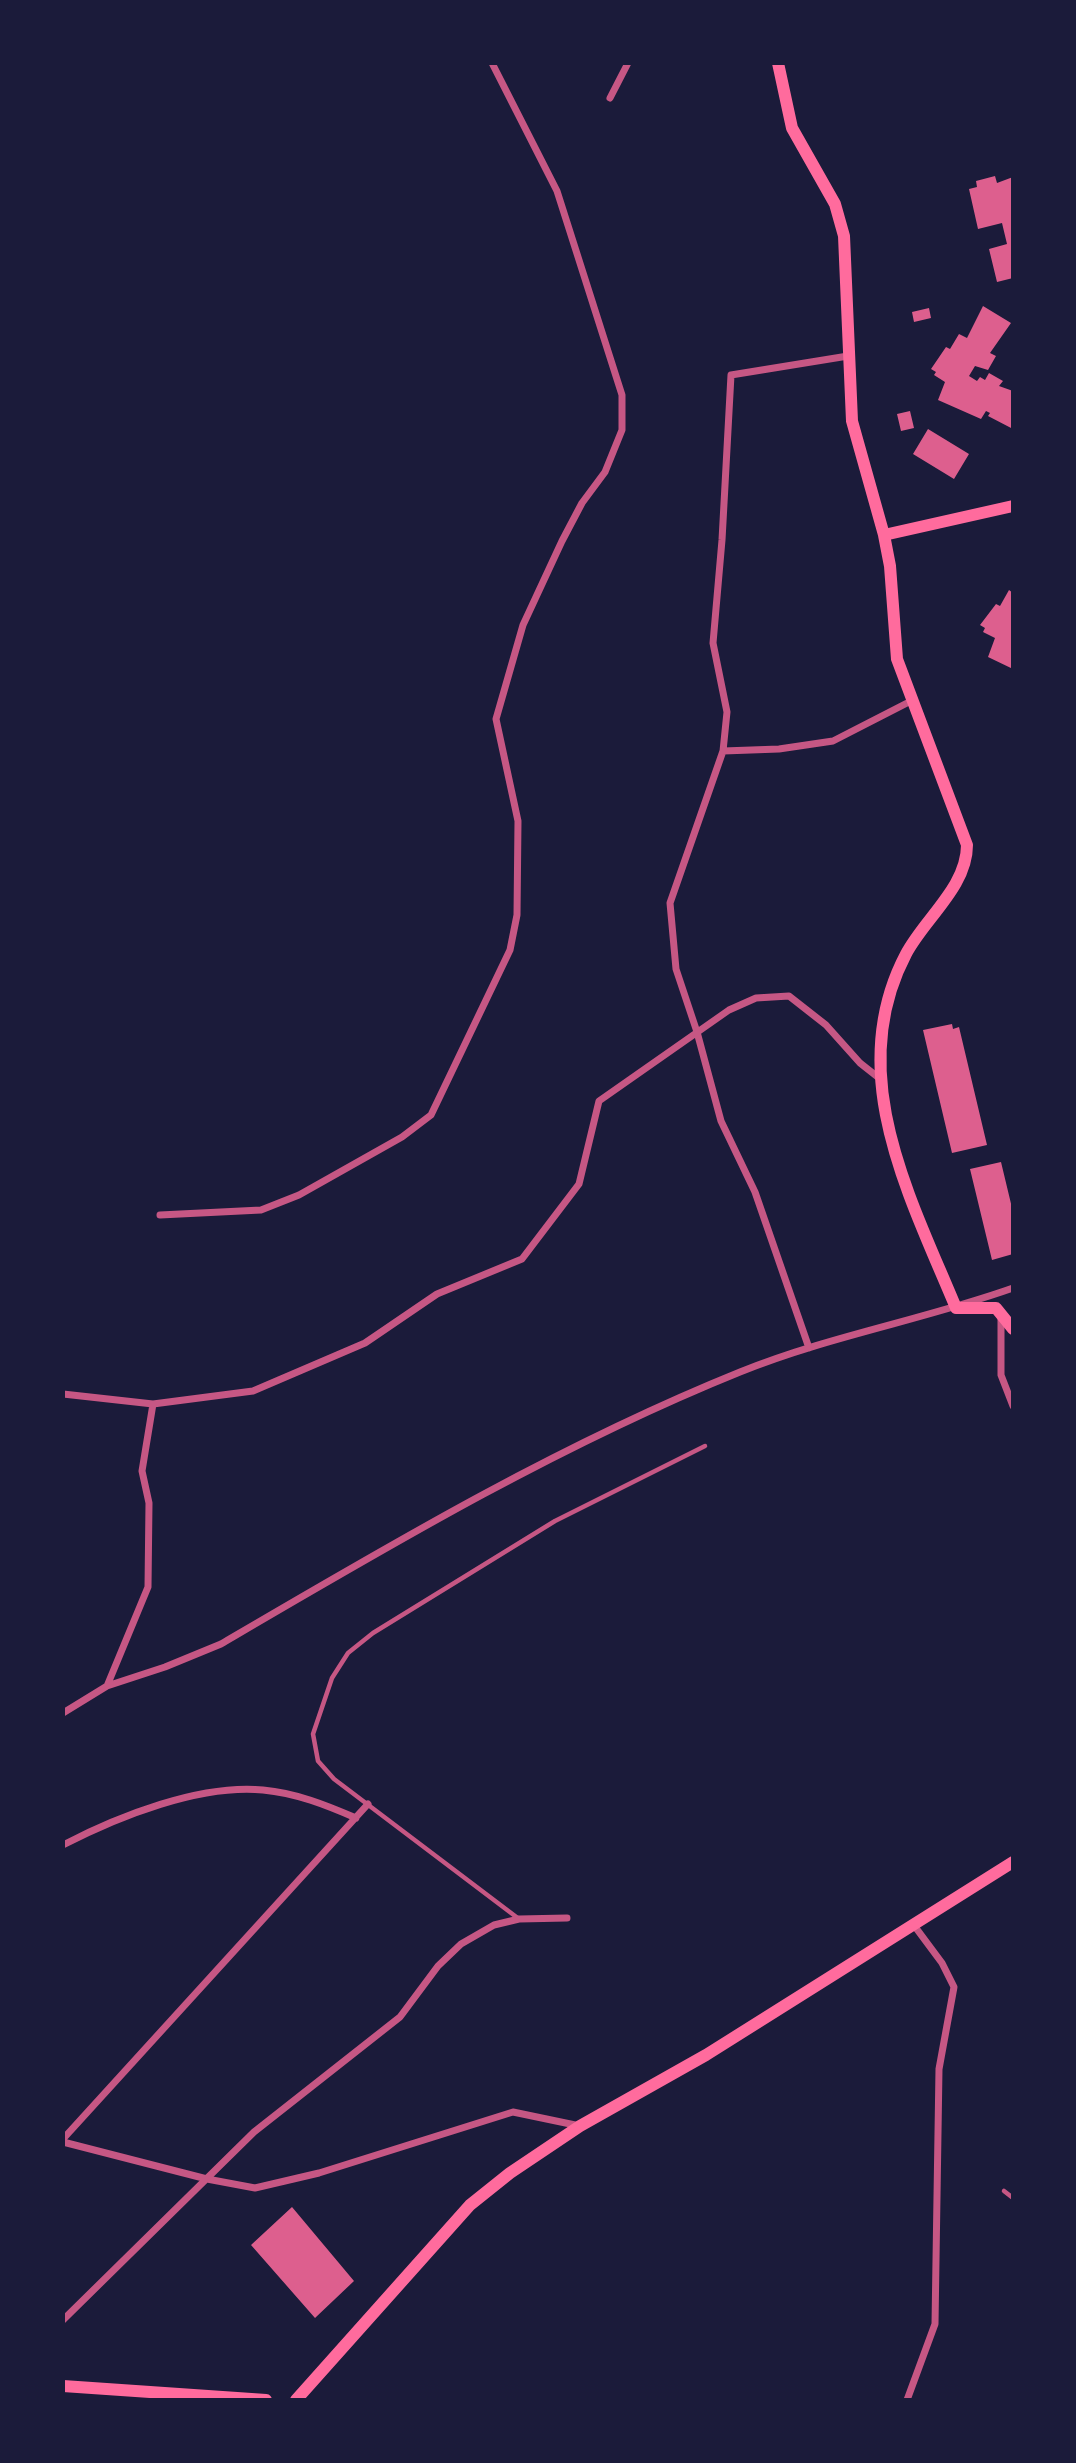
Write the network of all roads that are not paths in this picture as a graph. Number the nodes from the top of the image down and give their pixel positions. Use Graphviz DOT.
graph roads {
  1 [pos="492,63"];
  2 [pos="628,63"];
  3 [pos="778,63"];
  4 [pos="610,98"];
  5 [pos="848,356"];
  6 [pos="1013,506"];
  7 [pos="884,535"];
  8 [pos="911,701"];
  9 [pos="723,751"];
  10 [pos="697,1032"];
  11 [pos="879,1078"];
  12 [pos="160,1215"];
  13 [pos="1013,1288"];
  14 [pos="956,1308"];
  15 [pos="1007,1313"];
  16 [pos="1013,1329"];
  17 [pos="809,1348"];
  18 [pos="63,1394"];
  19 [pos="153,1404"];
  20 [pos="1013,1406"];
  21 [pos="705,1446"];
  22 [pos="107,1686"];
  23 [pos="63,1713"];
  24 [pos="368,1804"];
  25 [pos="356,1818"];
  26 [pos="63,1845"];
  27 [pos="1013,1862"];
  28 [pos="567,1917"];
  29 [pos="519,1919"];
  30 [pos="914,1924"];
  31 [pos="580,2126"];
  32 [pos="63,2141"];
  33 [pos="207,2179"];
  34 [pos="1004,2191"];
  35 [pos="1013,2198"];
  36 [pos="63,2320"];
  37 [pos="63,2386"];
  38 [pos="266,2400"];
  39 [pos="296,2400"];
  40 [pos="907,2400"];
  1 -- 12 [label="street"];
  2 -- 4 [label="street"];
  3 -- 5 [label="main road"];
  5 -- 7 [label="main road"];
  5 -- 9 [label="street"];
  6 -- 7 [label="main road"];
  7 -- 8 [label="main road"];
  8 -- 9 [label="street"];
  8 -- 11 [label="main road"];
  9 -- 10 [label="street"];
  10 -- 11 [label="street"];
  10 -- 17 [label="street"];
  10 -- 19 [label="street"];
  11 -- 14 [label="main road"];
  13 -- 14 [label="street"];
  14 -- 15 [label="main road"];
  14 -- 17 [label="street"];
  15 -- 16 [label="main road"];
  15 -- 20 [label="street"];
  17 -- 22 [label="street"];
  18 -- 19 [label="street"];
  19 -- 22 [label="street"];
  21 -- 24 [label="lane"];
  22 -- 23 [label="street"];
  24 -- 25 [label="street"];
  24 -- 29 [label="lane"];
  25 -- 26 [label="street"];
  25 -- 32 [label="street"];
  27 -- 30 [label="main road"];
  28 -- 29 [label="street"];
  29 -- 33 [label="street"];
  30 -- 31 [label="main road"];
  30 -- 40 [label="street"];
  31 -- 33 [label="street"];
  31 -- 39 [label="main road"];
  32 -- 33 [label="street"];
  33 -- 36 [label="street"];
  34 -- 35 [label="lane"];
  37 -- 38 [label="main road"];
}
